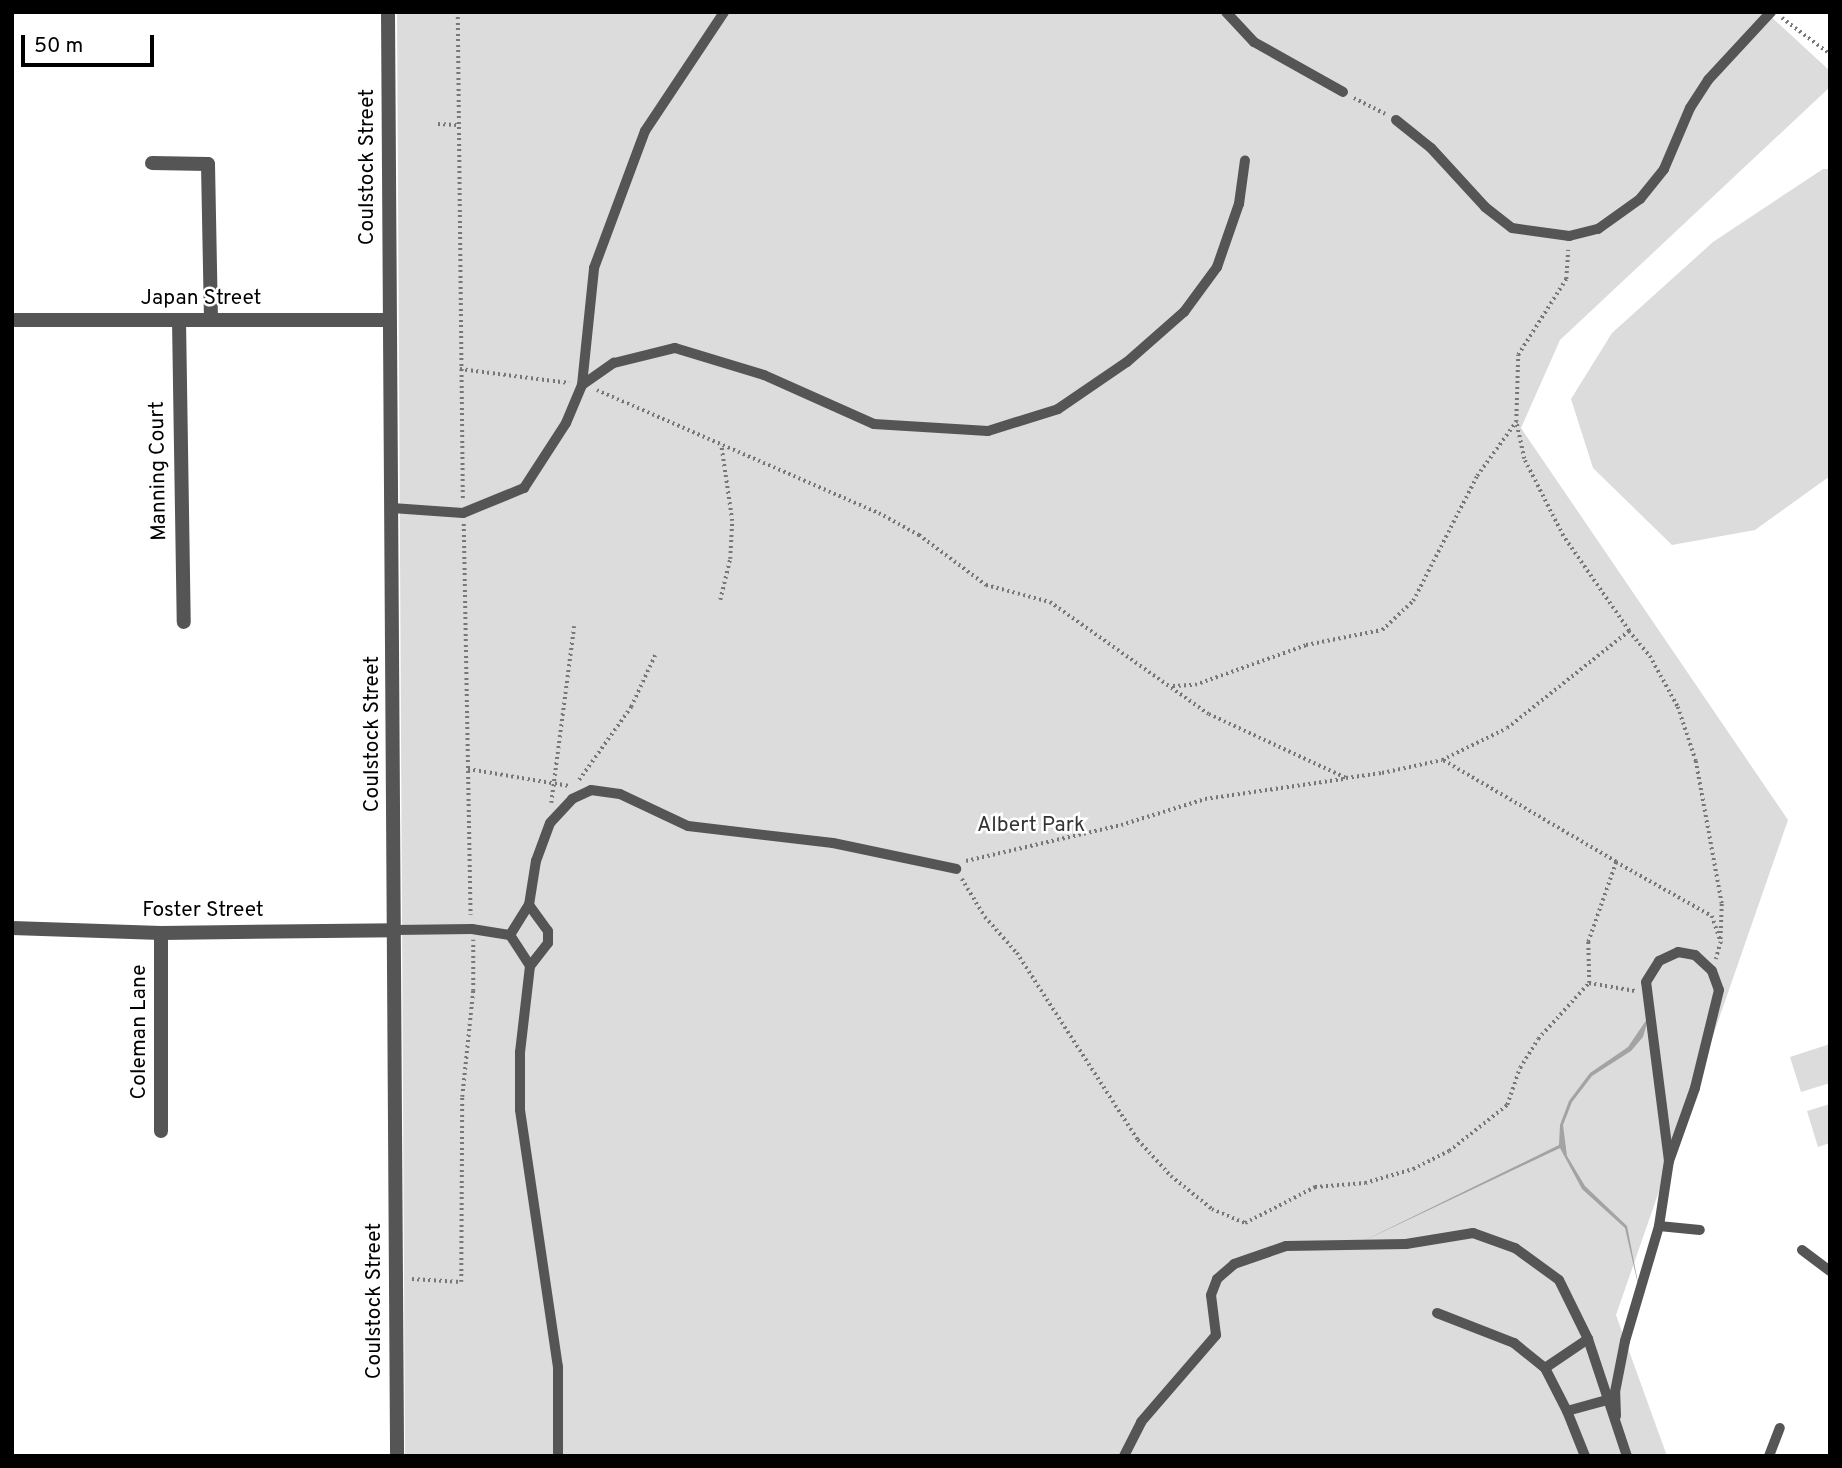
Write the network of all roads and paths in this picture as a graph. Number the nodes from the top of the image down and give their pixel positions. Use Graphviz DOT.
graph roads {
  1 [pos="388,12"];
  2 [pos="458,12"];
  3 [pos="724,12"];
  4 [pos="1226,12"];
  5 [pos="1773,12"];
  6 [pos="1830,54"];
  7 [pos="1343,92"];
  8 [pos="1396,120"];
  9 [pos="438,124"];
  10 [pos="457,125"];
  11 [pos="1245,160"];
  12 [pos="152,163"];
  13 [pos="1569,236"];
  14 [pos="12,320"];
  15 [pos="178,320"];
  16 [pos="211,320"];
  17 [pos="389,320"];
  18 [pos="460,369"];
  19 [pos="582,385"];
  20 [pos="1516,422"];
  21 [pos="721,445"];
  22 [pos="392,508"];
  23 [pos="463,513"];
  24 [pos="720,600"];
  25 [pos="184,622"];
  26 [pos="574,626"];
  27 [pos="1629,631"];
  28 [pos="655,655"];
  29 [pos="1171,686"];
  30 [pos="1442,760"];
  31 [pos="468,769"];
  32 [pos="1346,778"];
  33 [pos="552,783"];
  34 [pos="574,787"];
  35 [pos="591,790"];
  36 [pos="550,823"];
  37 [pos="1616,862"];
  38 [pos="956,869"];
  39 [pos="529,905"];
  40 [pos="12,928"];
  41 [pos="472,929"];
  42 [pos="394,930"];
  43 [pos="161,933"];
  44 [pos="510,935"];
  45 [pos="1721,942"];
  46 [pos="530,966"];
  47 [pos="1712,971"];
  48 [pos="1589,983"];
  49 [pos="1647,993"];
  50 [pos="162,1131"];
  51 [pos="1669,1161"];
  52 [pos="1659,1226"];
  53 [pos="1700,1230"];
  54 [pos="1802,1250"];
  55 [pos="1830,1271"];
  56 [pos="396,1279"];
  57 [pos="1437,1313"];
  58 [pos="1588,1339"];
  59 [pos="1545,1368"];
  60 [pos="1607,1400"];
  61 [pos="1567,1411"];
  62 [pos="1780,1428"];
  63 [pos="1618,1434"];
  64 [pos="397,1456"];
  65 [pos="558,1456"];
  66 [pos="1124,1456"];
  67 [pos="1585,1456"];
  68 [pos="1627,1456"];
  69 [pos="1769,1456"];
  1 -- 17 [label="street, Coulstock Street"];
  2 -- 10 [label="path"];
  3 -- 19 [label="lane"];
  4 -- 7 [label="lane"];
  5 -- 6 [label="path"];
  5 -- 13 [label="lane"];
  7 -- 8 [label="path"];
  8 -- 13 [label="lane"];
  9 -- 10 [label="path"];
  10 -- 18 [label="path"];
  11 -- 19 [label="lane"];
  12 -- 16 [label="street"];
  13 -- 20 [label="path"];
  14 -- 15 [label="street, Japan Street"];
  15 -- 16 [label="street, Japan Street"];
  15 -- 25 [label="street, Manning Court"];
  16 -- 17 [label="street, Japan Street"];
  17 -- 22 [label="street, Coulstock Street"];
  18 -- 19 [label="path"];
  18 -- 23 [label="path"];
  19 -- 21 [label="path"];
  19 -- 23 [label="lane"];
  20 -- 27 [label="path"];
  20 -- 29 [label="path"];
  21 -- 24 [label="path"];
  21 -- 29 [label="path"];
  22 -- 23 [label="lane"];
  22 -- 42 [label="street, Coulstock Street"];
  23 -- 31 [label="path"];
  26 -- 33 [label="path"];
  27 -- 30 [label="path"];
  27 -- 45 [label="path"];
  28 -- 34 [label="path"];
  29 -- 32 [label="path"];
  30 -- 32 [label="path"];
  30 -- 37 [label="path"];
  31 -- 33 [label="path"];
  31 -- 41 [label="path"];
  32 -- 38 [label="path"];
  33 -- 34 [label="path"];
  33 -- 36 [label="path"];
  34 -- 35 [label="path"];
  35 -- 36 [label="lane"];
  35 -- 38 [label="lane"];
  36 -- 39 [label="lane"];
  37 -- 45 [label="path"];
  37 -- 48 [label="path"];
  38 -- 48 [label="path"];
  39 -- 44 [label="lane"];
  39 -- 46 [label="lane"];
  40 -- 43 [label="street, Foster Street"];
  41 -- 42 [label="lane"];
  41 -- 44 [label="lane"];
  41 -- 56 [label="path"];
  42 -- 43 [label="street, Foster Street"];
  42 -- 56 [label="street, Coulstock Street"];
  43 -- 50 [label="street, Coleman Lane"];
  44 -- 46 [label="lane"];
  45 -- 47 [label="path"];
  46 -- 65 [label="lane"];
  47 -- 49 [label="lane"];
  47 -- 51 [label="lane"];
  48 -- 49 [label="path"];
  49 -- 51 [label="lane"];
  51 -- 52 [label="lane"];
  52 -- 53 [label="lane"];
  52 -- 63 [label="lane"];
  54 -- 55 [label="lane"];
  56 -- 64 [label="street, Coulstock Street"];
  57 -- 59 [label="lane"];
  58 -- 59 [label="lane"];
  58 -- 60 [label="lane"];
  58 -- 66 [label="lane"];
  59 -- 61 [label="lane"];
  60 -- 61 [label="lane"];
  60 -- 63 [label="lane"];
  61 -- 67 [label="lane"];
  62 -- 69 [label="lane"];
  63 -- 68 [label="lane"];
}
